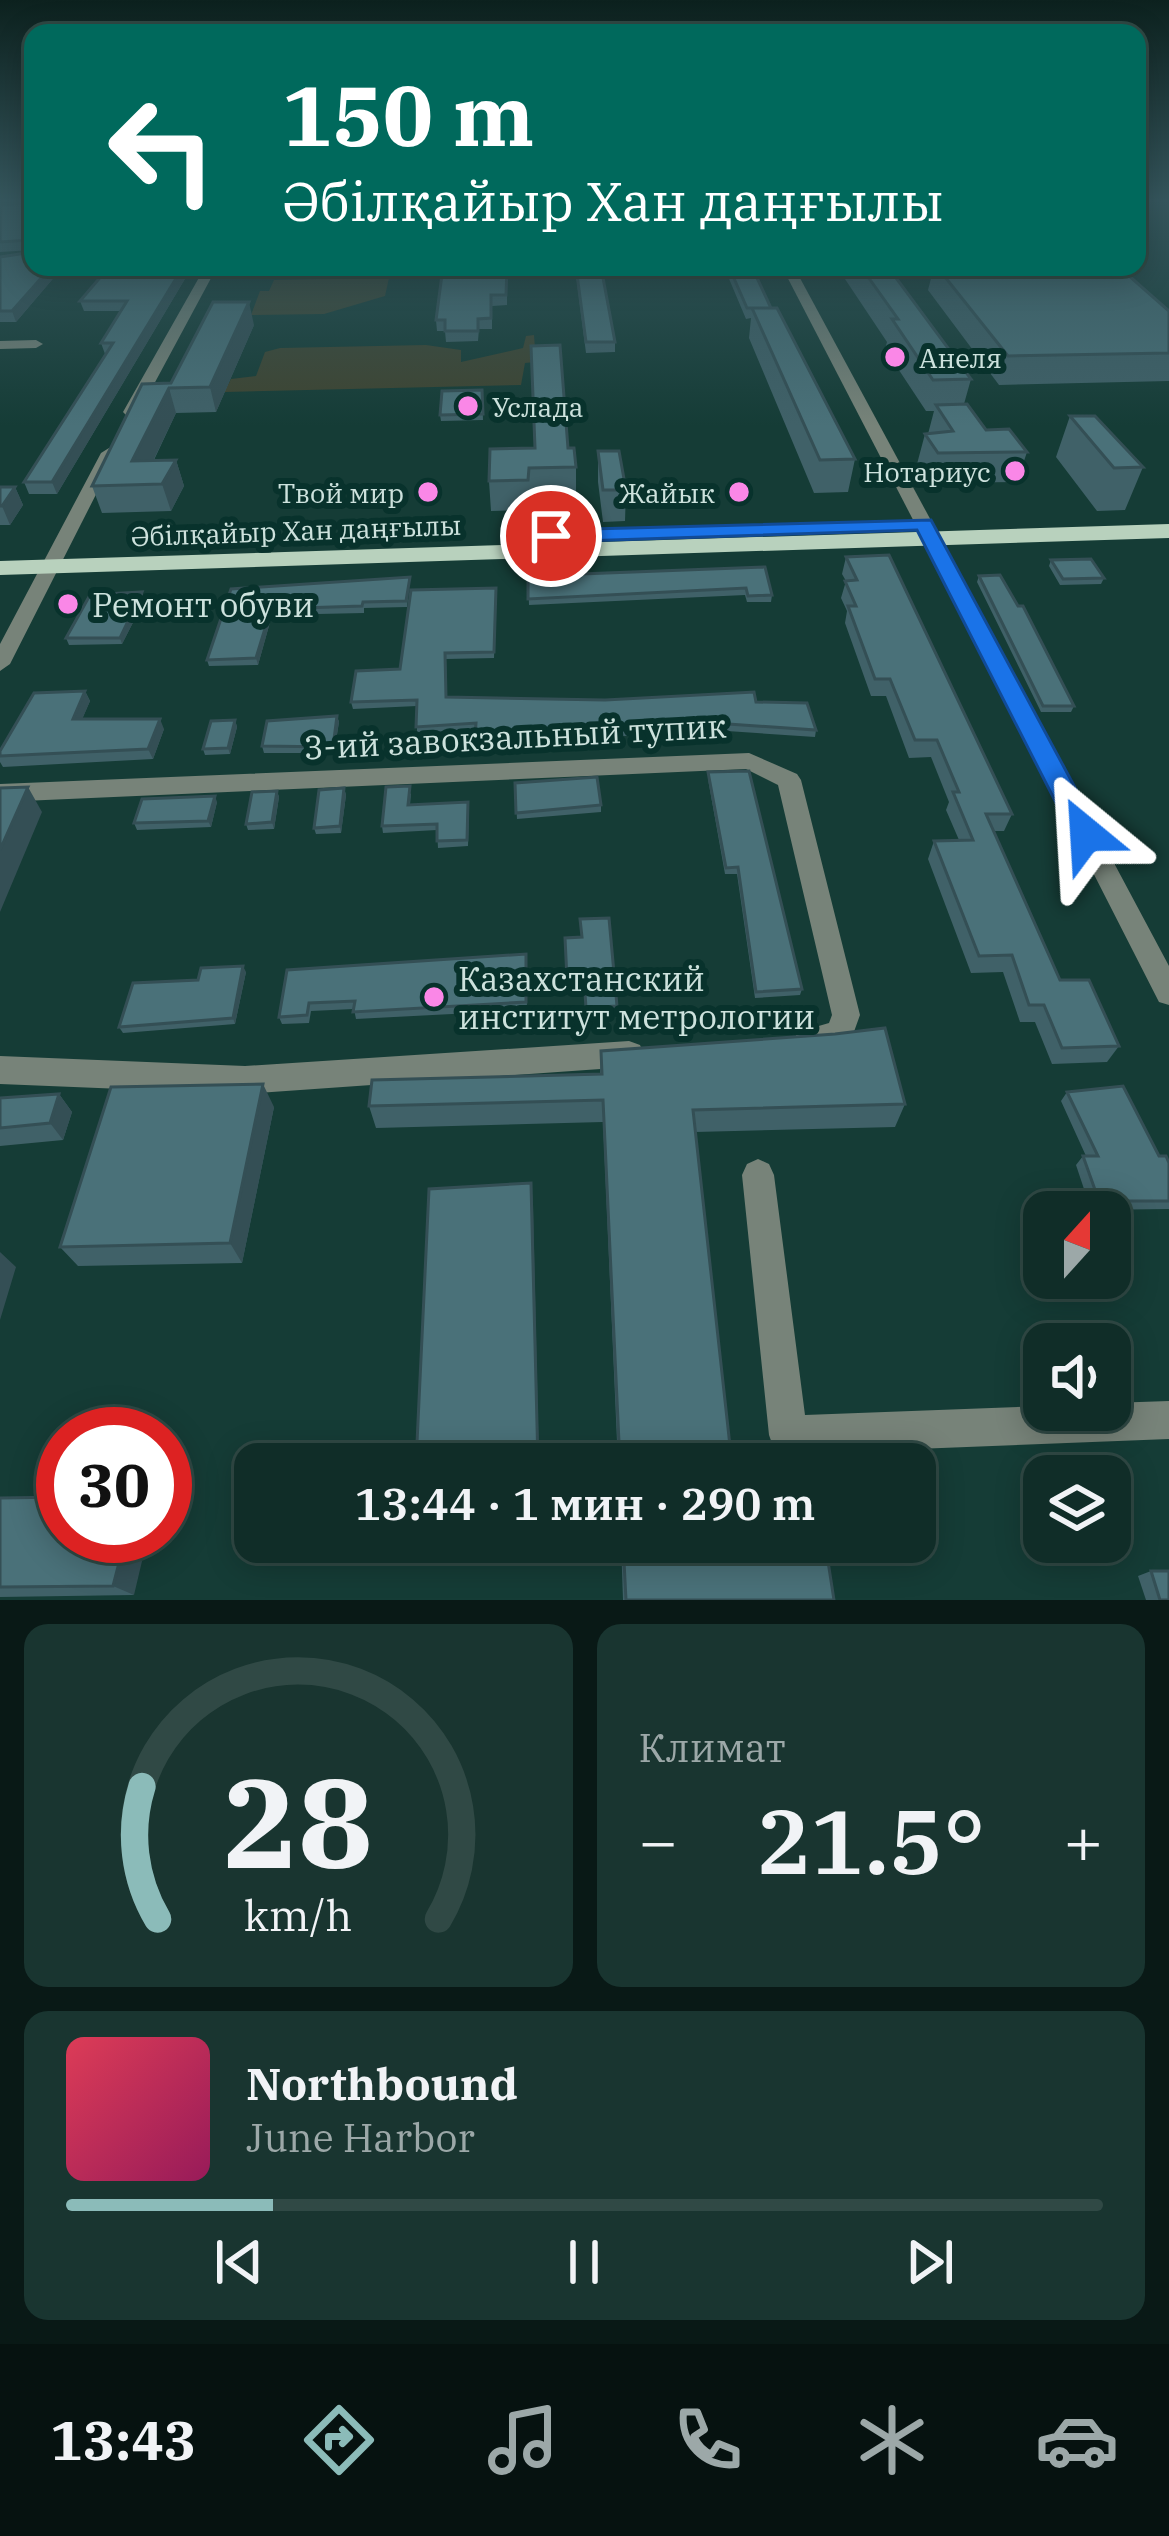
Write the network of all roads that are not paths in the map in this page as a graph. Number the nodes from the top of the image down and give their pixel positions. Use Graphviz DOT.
graph roads {
  1 [pos="206,277"];
  2 [pos="793,277"];
  3 [pos="36,344"];
  4 [pos="0,345"];
  5 [pos="1169,516"];
  6 [pos="1169,531"];
  7 [pos="928,532"];
  8 [pos="0,551"];
  9 [pos="56,558"];
  10 [pos="0,568"];
  11 [pos="0,664"];
  12 [pos="0,793"];
  13 [pos="1169,993"];
  14 [pos="781,1043"];
  15 [pos="664,1051"];
  16 [pos="0,1070"];
  17 [pos="758,1175"];
  18 [pos="1169,1420"];
  1 -- 9 [label="street"];
  2 -- 7 [label="street"];
  3 -- 4 [label="street"];
  5 -- 7 [label="main road, Әбілқайыр Хан даңғылы"];
  6 -- 7 [label="main road, Әбілқайыр Хан даңғылы"];
  7 -- 9 [label="main road, Әбілқайыр Хан даңғылы"];
  7 -- 13 [label="street"];
  8 -- 9 [label="main road, Әбілқайыр Хан даңғылы"];
  9 -- 10 [label="main road, Әбілқайыр Хан даңғылы"];
  9 -- 11 [label="street"];
  12 -- 14 [label="street, 3-ий завокзальный тупик"];
  15 -- 16 [label="street"];
  17 -- 18 [label="street"];
}
